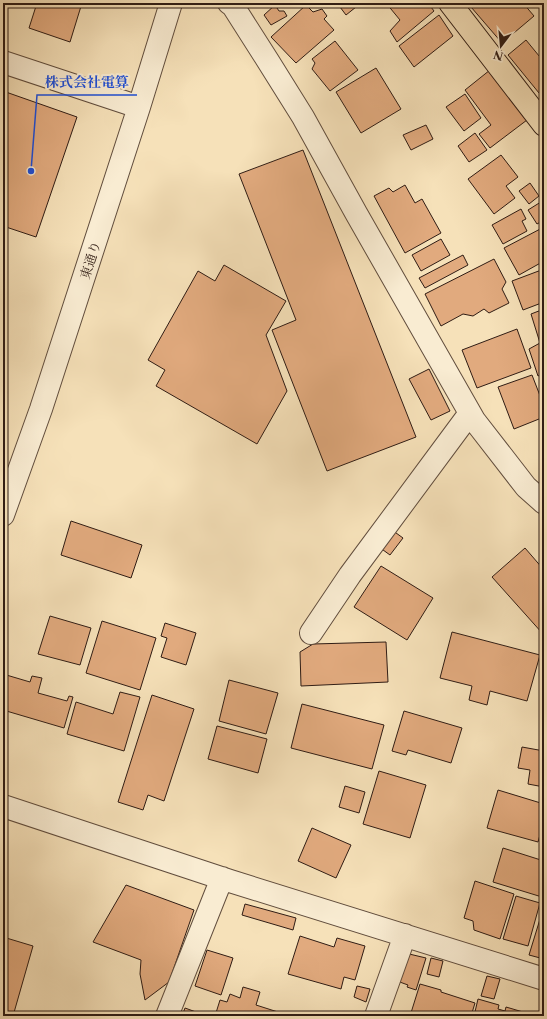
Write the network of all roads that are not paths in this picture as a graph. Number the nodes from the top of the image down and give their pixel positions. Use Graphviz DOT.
graph roads {
  1 [pos="171,3"];
  2 [pos="230,3"];
  3 [pos="450,3"];
  4 [pos="3,62"];
  5 [pos="139,107"];
  6 [pos="544,125"];
  7 [pos="470,413"];
  8 [pos="544,503"];
  9 [pos="3,515"];
  10 [pos="310,633"];
  11 [pos="3,806"];
  12 [pos="222,878"];
  13 [pos="405,935"];
  14 [pos="544,979"];
  15 [pos="167,1016"];
  16 [pos="376,1016"];
  1 -- 5 [label="street, 東通り"];
  2 -- 7 [label="street"];
  3 -- 6 [label="main road"];
  4 -- 5 [label="street"];
  5 -- 9 [label="street, 東通り"];
  7 -- 8 [label="street"];
  7 -- 10 [label="street"];
  11 -- 12 [label="street"];
  12 -- 13 [label="street"];
  12 -- 15 [label="street"];
  13 -- 14 [label="street"];
  13 -- 16 [label="street"];
}
